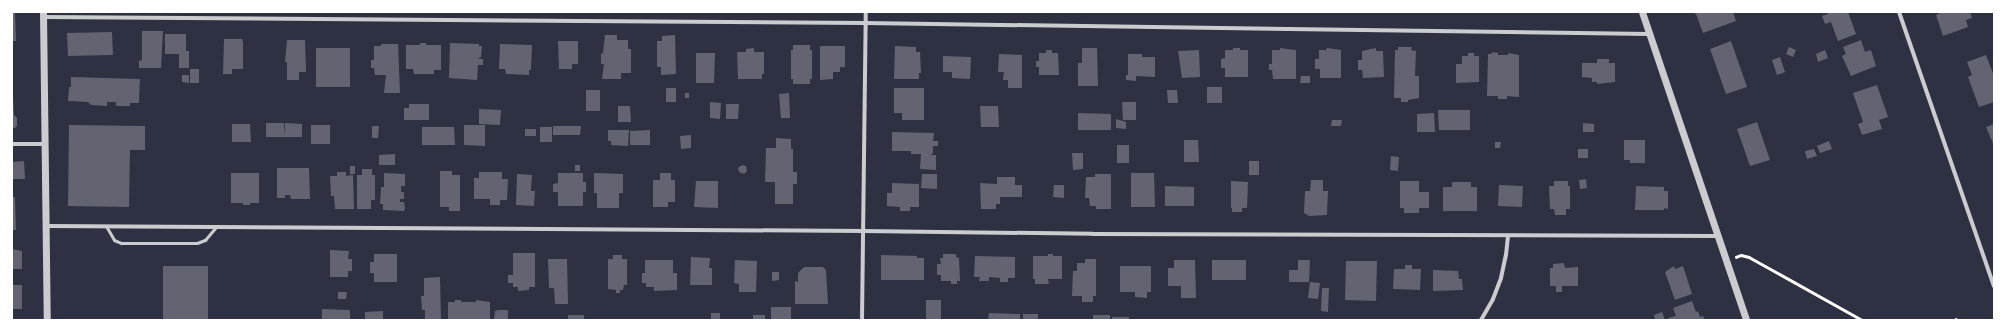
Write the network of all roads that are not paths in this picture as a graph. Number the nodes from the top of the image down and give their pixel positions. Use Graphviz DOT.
graph roads {
  1 [pos="866,12"];
  2 [pos="1642,12"];
  3 [pos="1899,12"];
  4 [pos="43,15"];
  5 [pos="866,23"];
  6 [pos="1649,34"];
  7 [pos="12,144"];
  8 [pos="44,144"];
  9 [pos="46,226"];
  10 [pos="106,226"];
  11 [pos="216,227"];
  12 [pos="863,231"];
  13 [pos="1508,236"];
  14 [pos="1718,236"];
  15 [pos="1994,286"];
  16 [pos="47,320"];
  17 [pos="862,320"];
  18 [pos="1481,320"];
  19 [pos="1746,320"];
  1 -- 5 [label="street"];
  2 -- 6 [label="street"];
  3 -- 15 [label="street"];
  4 -- 5 [label="street"];
  4 -- 8 [label="street"];
  5 -- 6 [label="street"];
  5 -- 12 [label="street"];
  6 -- 14 [label="street"];
  7 -- 8 [label="street"];
  8 -- 9 [label="street"];
  9 -- 10 [label="street"];
  9 -- 16 [label="street"];
  10 -- 11 [label="street"];
  10 -- 11 [label="lane"];
  11 -- 12 [label="street"];
  12 -- 13 [label="street"];
  12 -- 17 [label="street"];
  13 -- 14 [label="street"];
  13 -- 18 [label="street"];
  14 -- 19 [label="street"];
}
